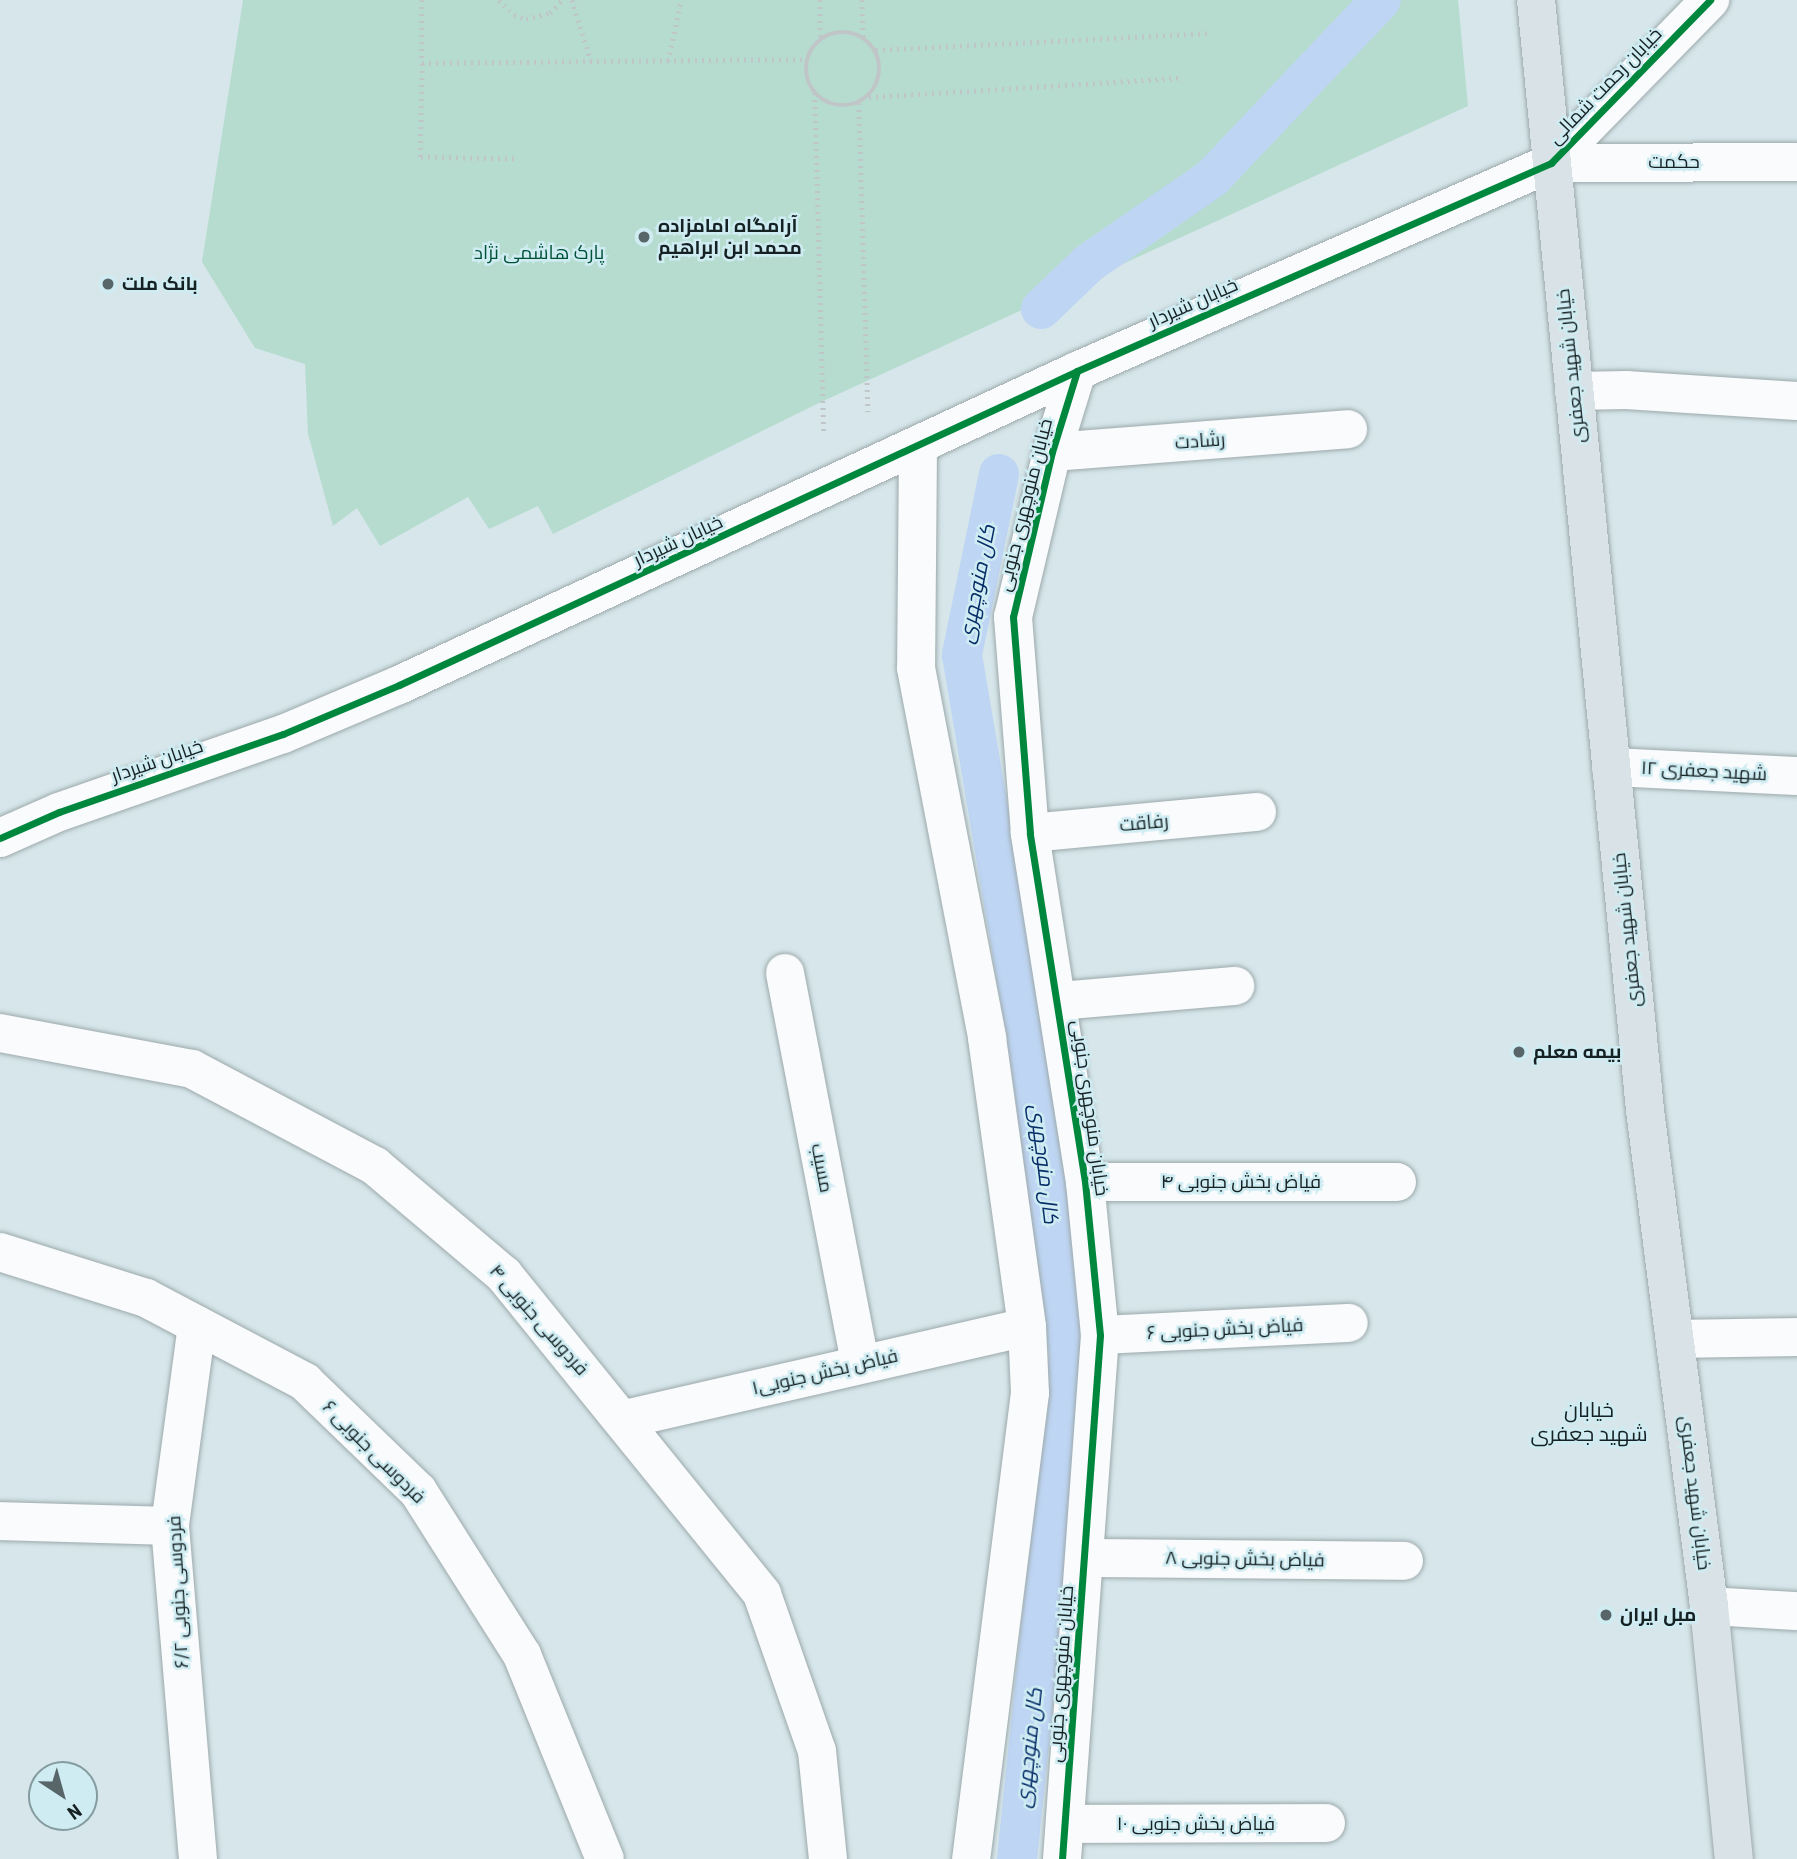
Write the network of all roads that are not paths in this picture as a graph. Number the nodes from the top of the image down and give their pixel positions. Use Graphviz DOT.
graph roads {
  1 [pos="1536,0"];
  2 [pos="1710,0"];
  3 [pos="1797,162"];
  4 [pos="1551,163"];
  5 [pos="1077,371"];
  6 [pos="1574,391"];
  7 [pos="1797,401"];
  8 [pos="1348,429"];
  9 [pos="918,448"];
  10 [pos="1052,452"];
  11 [pos="1611,766"];
  12 [pos="1797,776"];
  13 [pos="1257,812"];
  14 [pos="1030,833"];
  15 [pos="0,838"];
  16 [pos="785,973"];
  17 [pos="1235,986"];
  18 [pos="1059,1001"];
  19 [pos="0,1033"];
  20 [pos="1085,1182"];
  21 [pos="1397,1182"];
  22 [pos="0,1252"];
  23 [pos="1349,1323"];
  24 [pos="197,1325"];
  25 [pos="1027,1327"];
  26 [pos="1100,1335"];
  27 [pos="1797,1337"];
  28 [pos="1675,1339"];
  29 [pos="860,1363"];
  30 [pos="625,1419"];
  31 [pos="0,1521"];
  32 [pos="170,1526"];
  33 [pos="1086,1558"];
  34 [pos="1404,1561"];
  35 [pos="1709,1606"];
  36 [pos="1797,1611"];
  37 [pos="1326,1823"];
  38 [pos="1064,1842"];
  39 [pos="198,1859"];
  40 [pos="605,1859"];
  41 [pos="828,1859"];
  42 [pos="971,1859"];
  43 [pos="1734,1859"];
  1 -- 4 [label="main road, خیابان شهید جعفری"];
  2 -- 4 [label="street, خیابان رحمت شمالی"];
  3 -- 4 [label="street, حکمت"];
  4 -- 5 [label="street, خیابان شیردار"];
  4 -- 6 [label="main road, خیابان شهید جعفری"];
  5 -- 9 [label="street, خیابان شیردار"];
  5 -- 10 [label="street, خیابان منوچهری جنوبی"];
  6 -- 7 [label="street"];
  6 -- 11 [label="main road, خیابان شهید جعفری"];
  8 -- 10 [label="street, رشادت"];
  9 -- 15 [label="street, خیابان شیردار"];
  9 -- 25 [label="street"];
  10 -- 14 [label="street, خیابان منوچهری جنوبی"];
  11 -- 12 [label="street, شهید جعفری ۱۲"];
  11 -- 28 [label="main road, خیابان شهید جعفری"];
  13 -- 14 [label="street, رفاقت"];
  14 -- 18 [label="street, خیابان منوچهری جنوبی"];
  16 -- 29 [label="street, مسیب"];
  17 -- 18 [label="street"];
  18 -- 20 [label="street, خیابان منوچهری جنوبی"];
  19 -- 30 [label="street, فردوسی جنوبی ۴"];
  20 -- 21 [label="street, فیاض بخش جنوبی ۴"];
  20 -- 26 [label="street, خیابان منوچهری جنوبی"];
  22 -- 24 [label="street, فردوسی جنوبی ۶"];
  23 -- 26 [label="street, فیاض بخش جنوبی ۶"];
  24 -- 32 [label="street, فردوسی جنوبی ۶/۲"];
  24 -- 40 [label="street, فردوسی جنوبی ۶"];
  25 -- 29 [label="street, فیاض بخش جنوبی۱"];
  25 -- 42 [label="street"];
  26 -- 33 [label="street, خیابان منوچهری جنوبی"];
  27 -- 28 [label="street"];
  28 -- 35 [label="main road, خیابان شهید جعفری"];
  29 -- 30 [label="street, فیاض بخش جنوبی۱"];
  30 -- 41 [label="street, فردوسی جنوبی ۴"];
  31 -- 32 [label="street"];
  32 -- 39 [label="street, فردوسی جنوبی ۶/۲"];
  33 -- 34 [label="street, فیاض بخش جنوبی ۸"];
  33 -- 38 [label="street, خیابان منوچهری جنوبی"];
  35 -- 36 [label="street"];
  35 -- 43 [label="main road, خیابان شهید جعفری"];
  37 -- 38 [label="street, فیاض بخش جنوبی ۱۰"];
}
